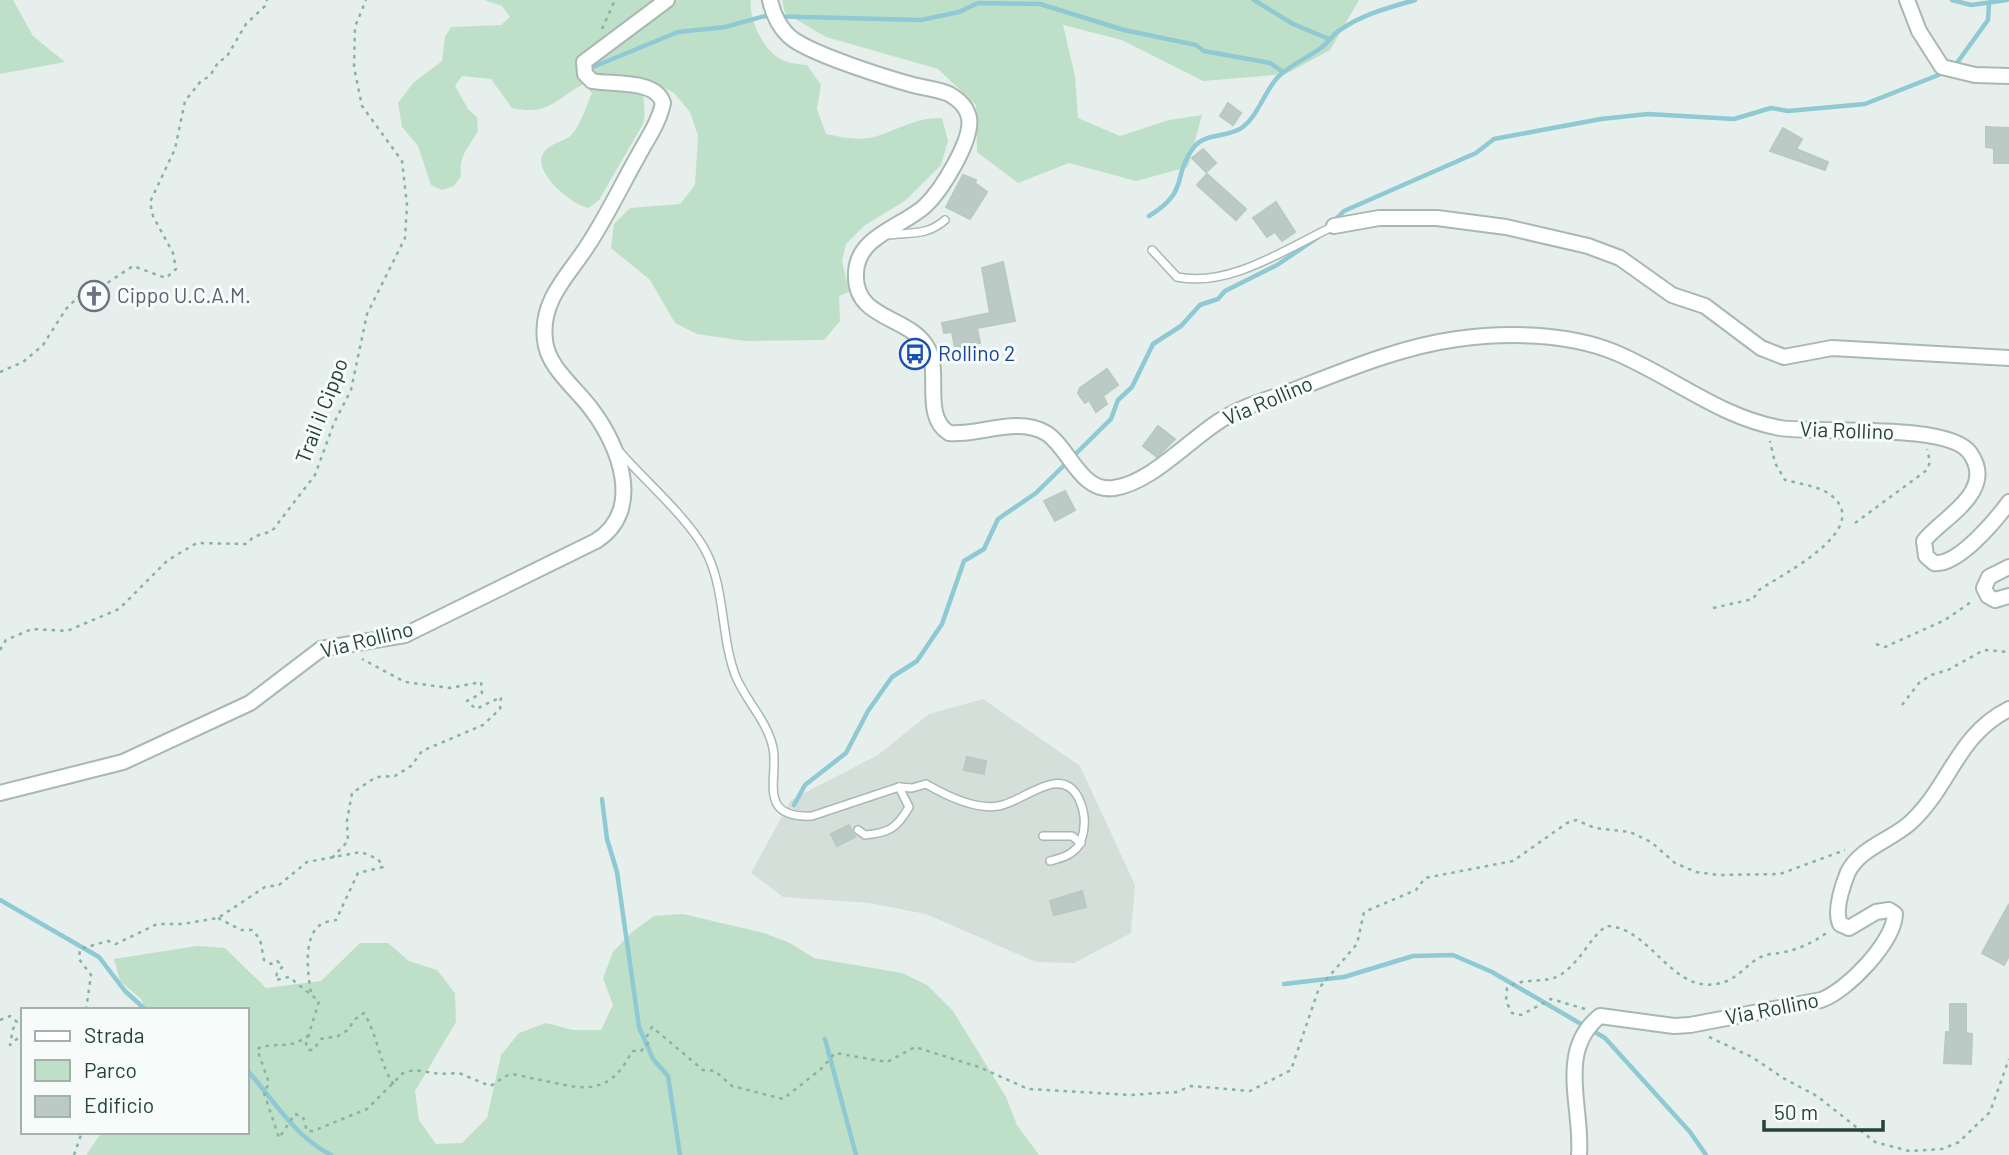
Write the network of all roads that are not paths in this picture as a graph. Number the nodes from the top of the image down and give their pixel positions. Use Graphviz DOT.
graph roads {
  1 [pos="667,0"];
  2 [pos="770,0"];
  3 [pos="1907,0"];
  4 [pos="2009,76"];
  5 [pos="945,220"];
  6 [pos="1334,226"];
  7 [pos="878,237"];
  8 [pos="1152,250"];
  9 [pos="2009,358"];
  10 [pos="612,444"];
  11 [pos="2009,502"];
  12 [pos="2009,567"];
  13 [pos="2009,596"];
  14 [pos="2009,709"];
  15 [pos="899,787"];
  16 [pos="0,793"];
  17 [pos="858,830"];
  18 [pos="1042,836"];
  19 [pos="1081,843"];
  20 [pos="1051,861"];
  21 [pos="1579,1155"];
  1 -- 10 [label="street, Via Rollino"];
  2 -- 7 [label="street, Via Rollino"];
  3 -- 4 [label="street"];
  5 -- 7 [label="lane"];
  6 -- 8 [label="lane"];
  6 -- 9 [label="street"];
  7 -- 11 [label="street, Via Rollino"];
  10 -- 15 [label="lane, Via Rollino"];
  10 -- 16 [label="street, Via Rollino"];
  12 -- 13 [label="street"];
  14 -- 21 [label="street, Via Rollino"];
  15 -- 17 [label="lane"];
  15 -- 19 [label="lane, Via Rollino"];
  18 -- 19 [label="lane"];
  19 -- 20 [label="lane"];
}
